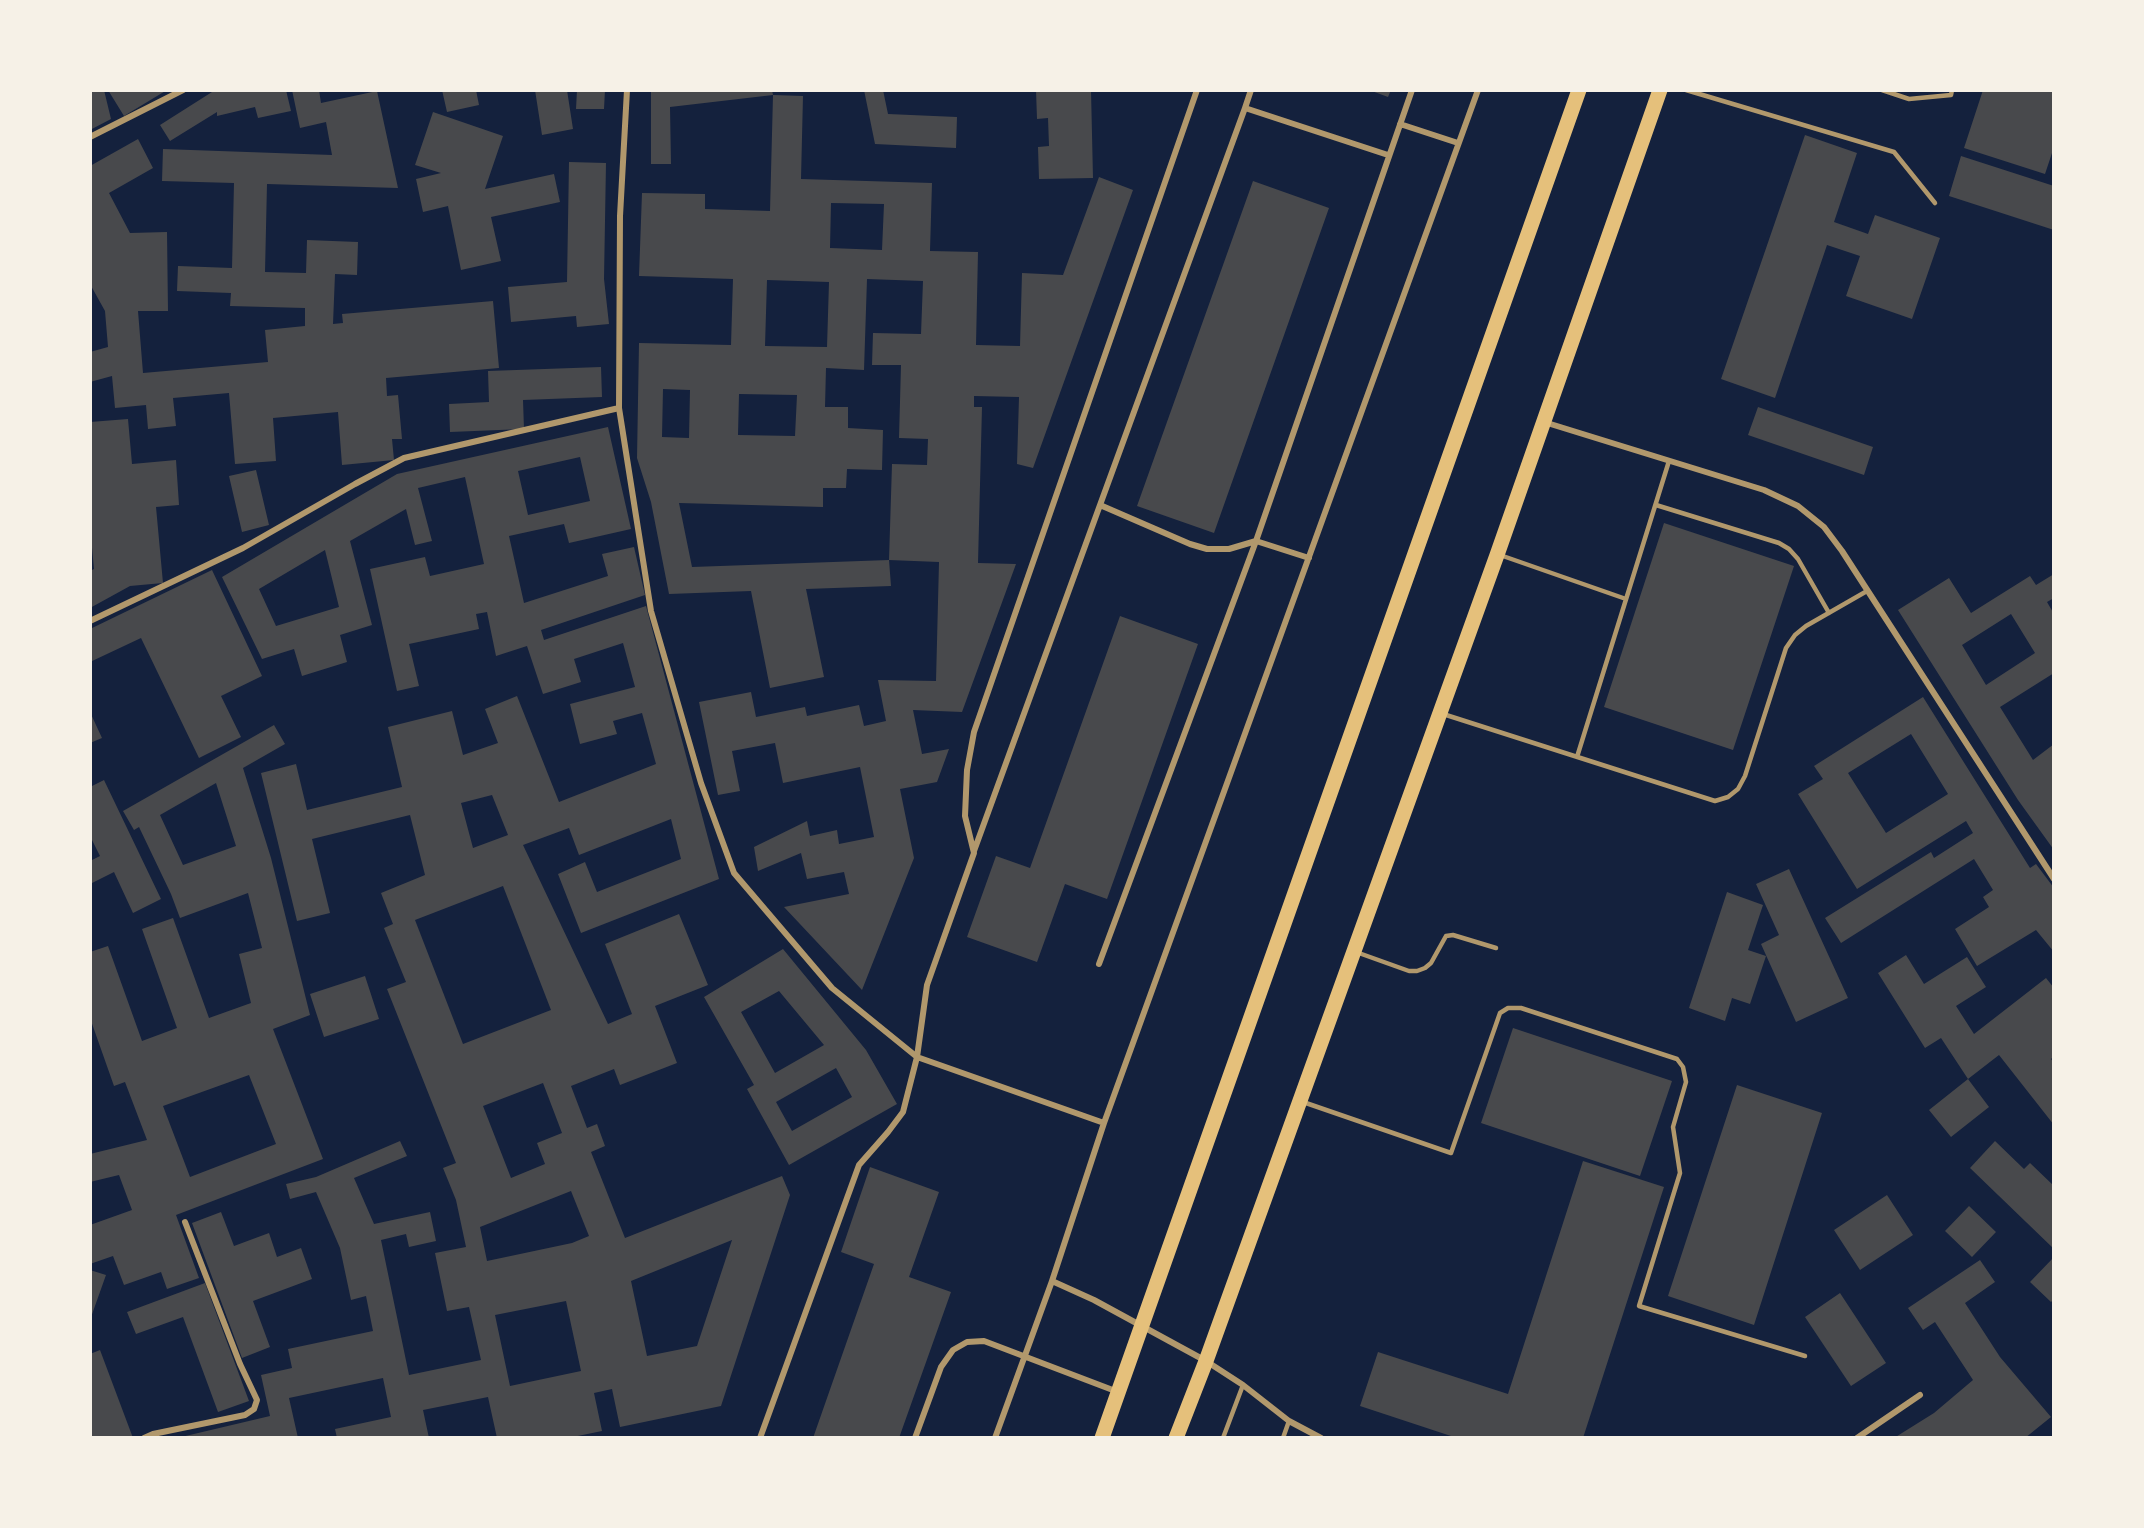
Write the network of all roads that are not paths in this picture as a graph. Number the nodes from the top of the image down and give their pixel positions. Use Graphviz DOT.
graph roads {
  1 [pos="183,90"];
  2 [pos="627,90"];
  3 [pos="1197,90"];
  4 [pos="1251,90"];
  5 [pos="1412,90"];
  6 [pos="1478,90"];
  7 [pos="1579,90"];
  8 [pos="1660,90"];
  9 [pos="1686,90"];
  10 [pos="1882,90"];
  11 [pos="1952,90"];
  12 [pos="1245,108"];
  13 [pos="1400,124"];
  14 [pos="90,137"];
  15 [pos="1458,143"];
  16 [pos="1388,156"];
  17 [pos="1935,204"];
  18 [pos="619,408"];
  19 [pos="1544,422"];
  20 [pos="1669,461"];
  21 [pos="1100,505"];
  22 [pos="1656,505"];
  23 [pos="1256,541"];
  24 [pos="1497,555"];
  25 [pos="1309,558"];
  26 [pos="1867,591"];
  27 [pos="1626,599"];
  28 [pos="1829,613"];
  29 [pos="90,621"];
  30 [pos="1440,713"];
  31 [pos="1577,757"];
  32 [pos="974,853"];
  33 [pos="2054,879"];
  34 [pos="1496,948"];
  35 [pos="1354,951"];
  36 [pos="1099,964"];
  37 [pos="917,1057"];
  38 [pos="1300,1101"];
  39 [pos="1104,1123"];
  40 [pos="185,1222"];
  41 [pos="1052,1281"];
  42 [pos="1142,1327"];
  43 [pos="1805,1356"];
  44 [pos="1025,1357"];
  45 [pos="1206,1361"];
  46 [pos="1243,1385"];
  47 [pos="1118,1392"];
  48 [pos="1920,1395"];
  49 [pos="1289,1421"];
  50 [pos="144,1438"];
  51 [pos="760,1438"];
  52 [pos="915,1438"];
  53 [pos="995,1438"];
  54 [pos="1102,1438"];
  55 [pos="1176,1438"];
  56 [pos="1223,1438"];
  57 [pos="1283,1438"];
  58 [pos="1321,1438"];
  59 [pos="1857,1438"];
  1 -- 14 [label="street"];
  2 -- 18 [label="street"];
  3 -- 32 [label="street"];
  4 -- 12 [label="street"];
  5 -- 13 [label="street"];
  6 -- 15 [label="street"];
  7 -- 42 [label="main road"];
  8 -- 19 [label="main road"];
  9 -- 17 [label="lane"];
  10 -- 11 [label="lane"];
  12 -- 16 [label="street"];
  12 -- 21 [label="street"];
  13 -- 15 [label="street"];
  13 -- 16 [label="street"];
  15 -- 25 [label="street"];
  16 -- 23 [label="street"];
  18 -- 29 [label="street"];
  18 -- 37 [label="street"];
  19 -- 20 [label="street"];
  19 -- 24 [label="main road"];
  20 -- 22 [label="lane"];
  20 -- 26 [label="street"];
  21 -- 23 [label="street"];
  21 -- 32 [label="street"];
  22 -- 27 [label="lane"];
  22 -- 28 [label="lane"];
  23 -- 25 [label="street"];
  23 -- 36 [label="street"];
  24 -- 27 [label="lane"];
  24 -- 30 [label="main road"];
  25 -- 39 [label="street"];
  26 -- 28 [label="lane"];
  26 -- 33 [label="street"];
  27 -- 31 [label="lane"];
  28 -- 31 [label="lane"];
  30 -- 31 [label="lane"];
  30 -- 35 [label="main road"];
  32 -- 37 [label="street"];
  34 -- 35 [label="lane"];
  35 -- 38 [label="main road"];
  37 -- 39 [label="street"];
  37 -- 51 [label="street"];
  38 -- 43 [label="lane"];
  38 -- 45 [label="main road"];
  39 -- 41 [label="street"];
  40 -- 50 [label="street"];
  41 -- 42 [label="street"];
  41 -- 44 [label="street"];
  42 -- 45 [label="street"];
  42 -- 47 [label="main road"];
  44 -- 47 [label="street"];
  44 -- 52 [label="street"];
  44 -- 53 [label="street"];
  45 -- 46 [label="street"];
  45 -- 55 [label="main road"];
  46 -- 49 [label="street"];
  46 -- 56 [label="lane"];
  47 -- 54 [label="main road"];
  48 -- 59 [label="street"];
  49 -- 57 [label="lane"];
  49 -- 58 [label="street"];
}
